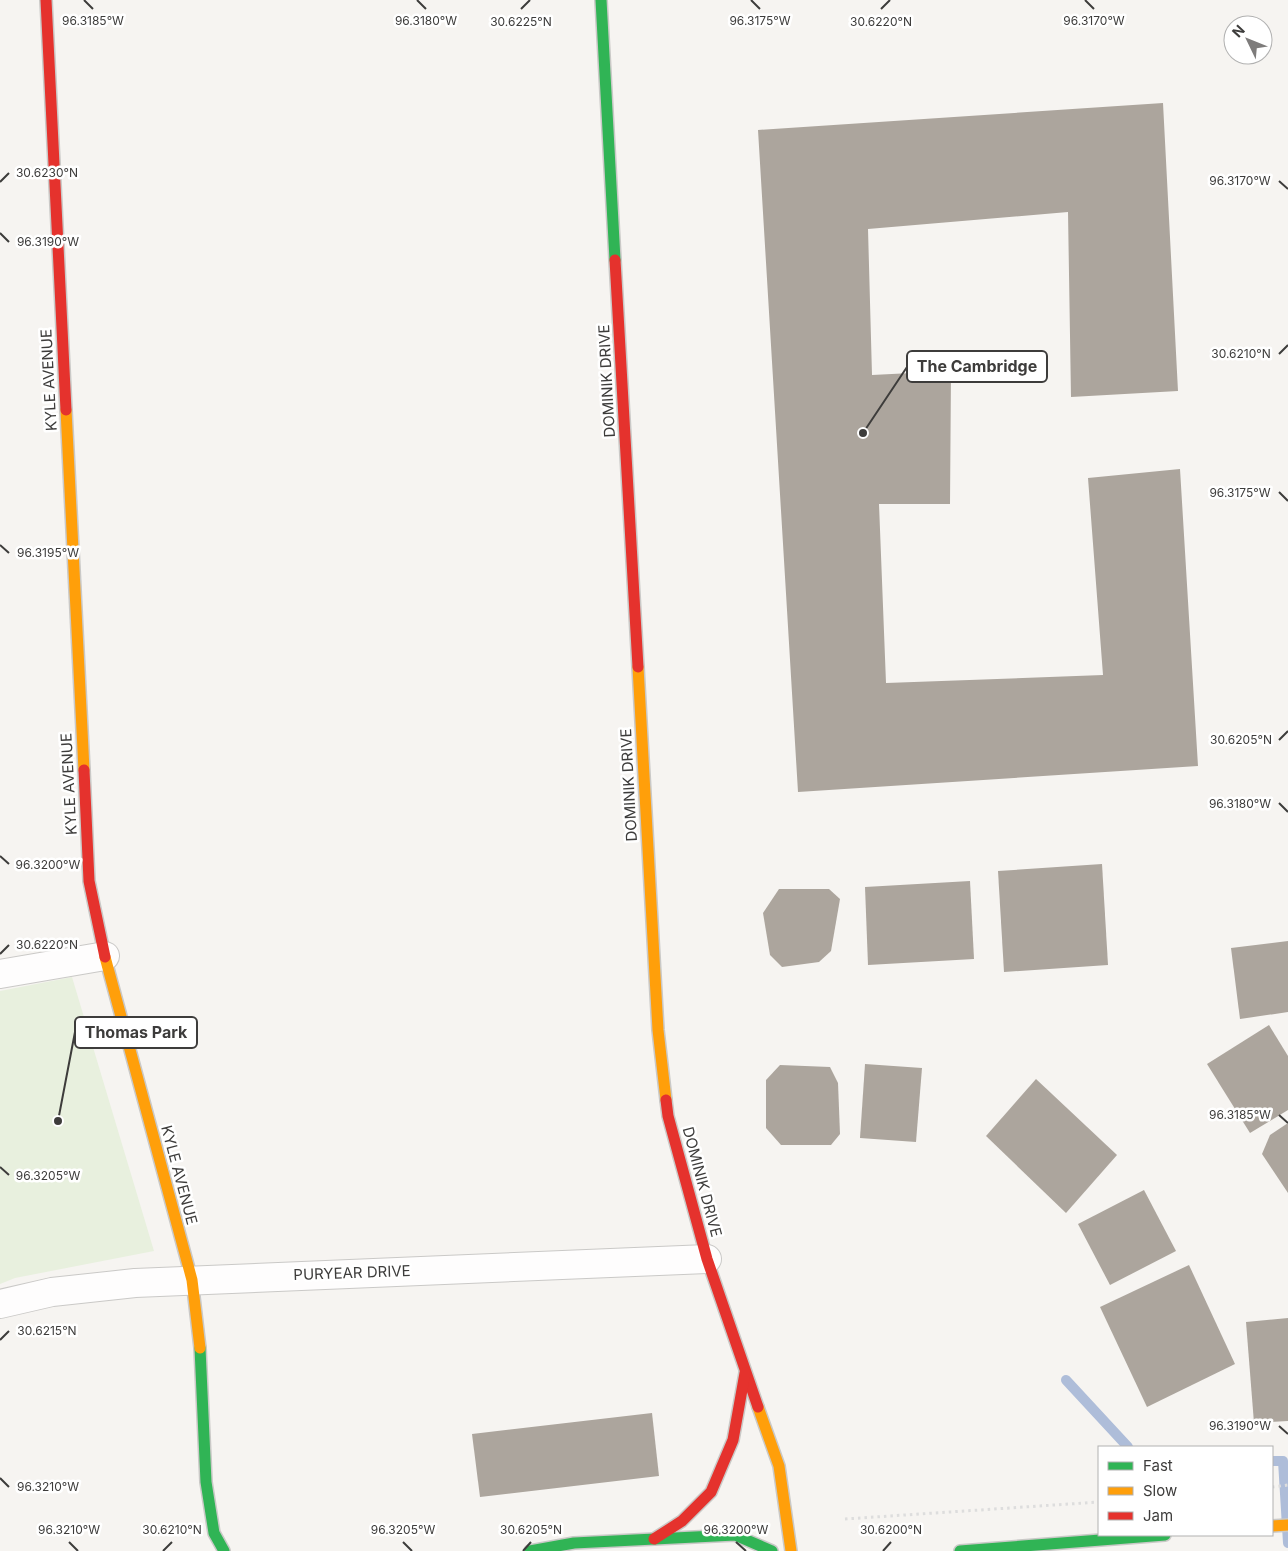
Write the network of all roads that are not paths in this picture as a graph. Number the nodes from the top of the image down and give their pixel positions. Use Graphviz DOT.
graph roads {
  1 [pos="46,0"];
  2 [pos="601,0"];
  3 [pos="106,956"];
  4 [pos="0,974"];
  5 [pos="707,1259"];
  6 [pos="192,1280"];
  7 [pos="0,1304"];
  8 [pos="745,1371"];
  9 [pos="1288,1525"];
  10 [pos="1273,1526"];
  11 [pos="1152,1536"];
  12 [pos="654,1540"];
  13 [pos="224,1551"];
  14 [pos="530,1551"];
  15 [pos="772,1551"];
  16 [pos="791,1551"];
  17 [pos="960,1551"];
  1 -- 3 [label="street, KYLE AVENUE"];
  2 -- 5 [label="street, DOMINIK DRIVE"];
  3 -- 4 [label="street"];
  3 -- 6 [label="street, KYLE AVENUE"];
  5 -- 6 [label="street, PURYEAR DRIVE"];
  5 -- 8 [label="street, DOMINIK DRIVE"];
  6 -- 7 [label="street, PURYEAR DRIVE"];
  6 -- 13 [label="street, KYLE AVENUE"];
  8 -- 12 [label="street"];
  8 -- 16 [label="street, DOMINIK DRIVE"];
  9 -- 10 [label="street"];
  11 -- 17 [label="street"];
  12 -- 14 [label="street"];
  12 -- 15 [label="street"];
}
